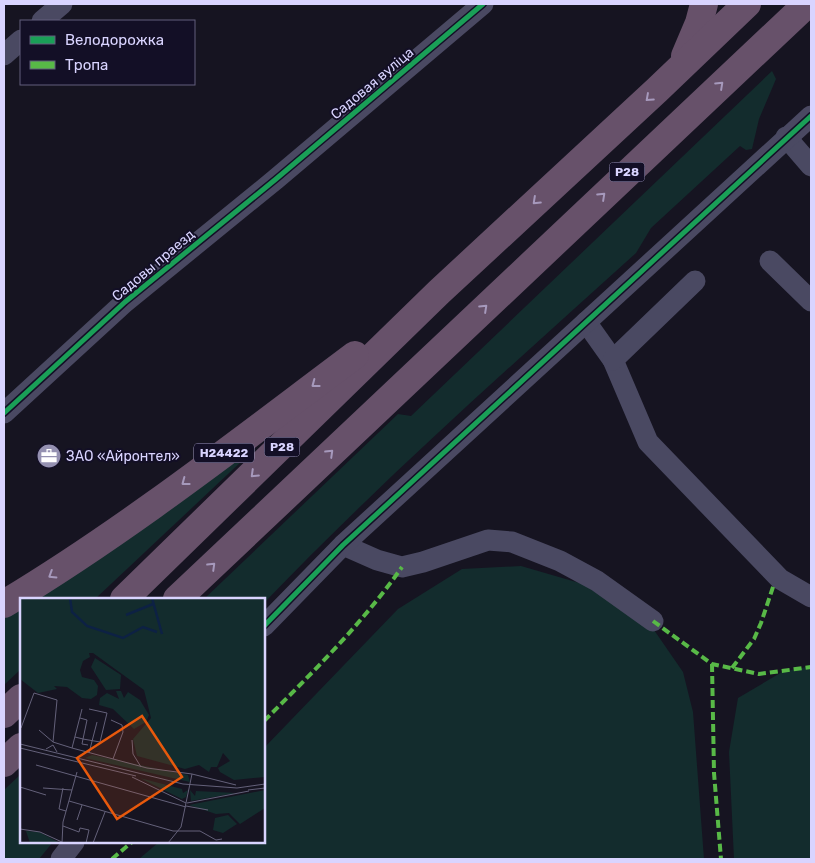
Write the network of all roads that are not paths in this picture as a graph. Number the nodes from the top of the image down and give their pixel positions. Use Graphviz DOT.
graph roads {
  1 [pos="62,4"];
  2 [pos="483,4"];
  3 [pos="704,4"];
  4 [pos="747,4"];
  5 [pos="807,4"];
  6 [pos="43,20"];
  7 [pos="20,41"];
  8 [pos="4,55"];
  9 [pos="668,79"];
  10 [pos="811,116"];
  11 [pos="786,137"];
  12 [pos="811,166"];
  13 [pos="276,179"];
  14 [pos="770,261"];
  15 [pos="695,281"];
  16 [pos="439,292"];
  17 [pos="811,301"];
  18 [pos="586,322"];
  19 [pos="614,360"];
  20 [pos="4,413"];
  21 [pos="343,545"];
  22 [pos="811,597"];
  23 [pos="125,598"];
  24 [pos="178,598"];
  25 [pos="4,604"];
  26 [pos="653,621"];
  27 [pos="265,625"];
  28 [pos="20,699"];
  29 [pos="4,714"];
  30 [pos="20,748"];
  31 [pos="4,763"];
  32 [pos="73,843"];
  33 [pos="60,859"];
  1 -- 6 [label="street"];
  2 -- 13 [label="street, Садовая вуліца"];
  3 -- 9 [label="highway"];
  4 -- 9 [label="highway, Р28"];
  24 -- 5 [label="highway, Р28, one-way"];
  7 -- 8 [label="street"];
  9 -- 16 [label="highway, Р28, one-way"];
  10 -- 11 [label="street"];
  11 -- 12 [label="street"];
  11 -- 18 [label="street"];
  13 -- 20 [label="street, Садовы праезд"];
  14 -- 17 [label="street"];
  15 -- 19 [label="street"];
  16 -- 23 [label="highway, Р28, one-way"];
  16 -- 25 [label="highway, Н24422, one-way"];
  18 -- 19 [label="street"];
  18 -- 21 [label="street"];
  19 -- 22 [label="street"];
  21 -- 26 [label="street"];
  21 -- 27 [label="street"];
  28 -- 29 [label="highway"];
  30 -- 31 [label="highway"];
  32 -- 33 [label="street"];
}
